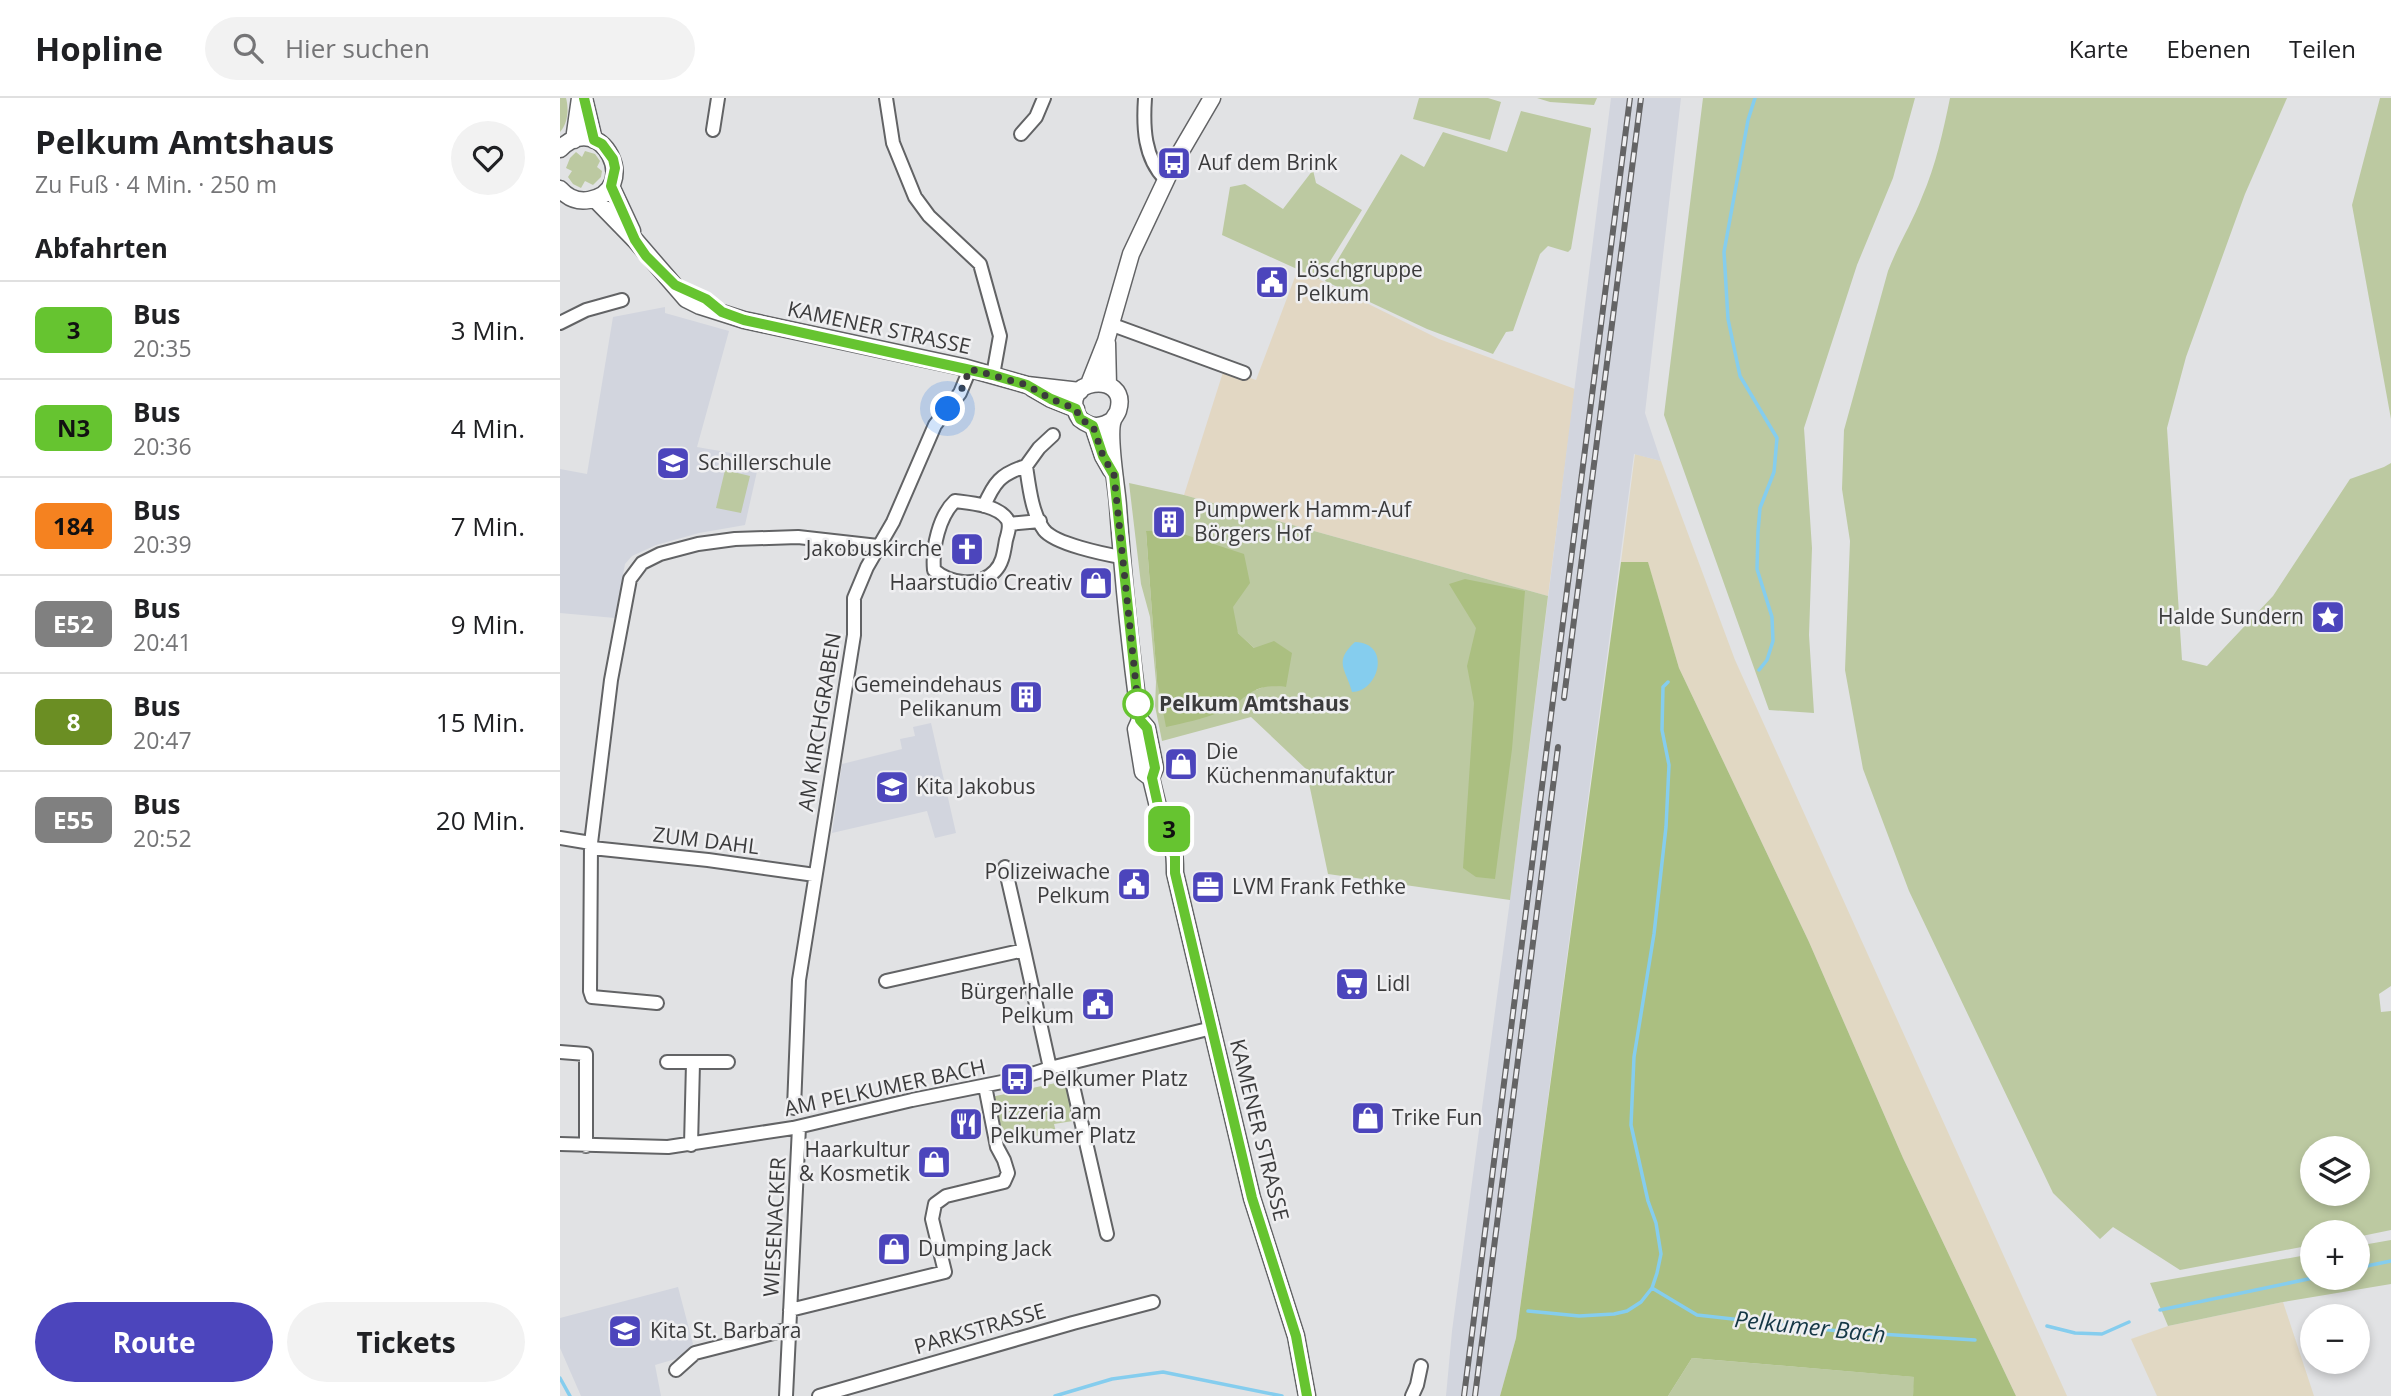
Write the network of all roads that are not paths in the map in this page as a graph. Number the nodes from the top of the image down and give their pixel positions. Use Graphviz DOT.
graph roads {
  1 [pos="582,98"];
  2 [pos="718,98"];
  3 [pos="886,98"];
  4 [pos="1044,98"];
  5 [pos="1144,98"];
  6 [pos="1212,98"];
  7 [pos="713,130"];
  8 [pos="1021,134"];
  9 [pos="574,139"];
  10 [pos="594,140"];
  11 [pos="560,149"];
  12 [pos="1165,179"];
  13 [pos="611,186"];
  14 [pos="560,189"];
  15 [pos="595,199"];
  16 [pos="635,240"];
  17 [pos="622,300"];
  18 [pos="560,323"];
  19 [pos="1108,333"];
  20 [pos="970,369"];
  21 [pos="1244,373"];
  22 [pos="993,375"];
  23 [pos="1027,385"];
  24 [pos="1108,385"];
  25 [pos="1085,387"];
  26 [pos="1076,409"];
  27 [pos="1113,420"];
  28 [pos="1093,426"];
  29 [pos="1053,435"];
  30 [pos="1026,466"];
  31 [pos="1114,475"];
  32 [pos="984,506"];
  33 [pos="1040,521"];
  34 [pos="1009,524"];
  35 [pos="878,546"];
  36 [pos="1121,557"];
  37 [pos="560,838"];
  38 [pos="592,846"];
  39 [pos="1005,867"];
  40 [pos="815,875"];
  41 [pos="1024,950"];
  42 [pos="887,981"];
  43 [pos="657,1003"];
  44 [pos="1212,1028"];
  45 [pos="560,1052"];
  46 [pos="667,1062"];
  47 [pos="728,1062"];
  48 [pos="693,1063"];
  49 [pos="1068,1064"];
  50 [pos="1050,1068"];
  51 [pos="985,1086"];
  52 [pos="794,1108"];
  53 [pos="799,1127"];
  54 [pos="560,1144"];
  55 [pos="691,1145"];
  56 [pos="586,1146"];
  57 [pos="1107,1234"];
  58 [pos="1153,1302"];
  59 [pos="790,1310"];
  60 [pos="789,1329"];
  61 [pos="1421,1366"];
  62 [pos="676,1370"];
  63 [pos="786,1396"];
  64 [pos="819,1396"];
  65 [pos="1307,1396"];
  66 [pos="1412,1396"];
  1 -- 9 [label="main road"];
  1 -- 10 [label="main road"];
  2 -- 7 [label="street"];
  3 -- 22 [label="street"];
  4 -- 8 [label="street"];
  5 -- 12 [label="street"];
  6 -- 12 [label="main road"];
  9 -- 10 [label="main road"];
  9 -- 11 [label="main road"];
  10 -- 13 [label="main road, KAMENER STRASSE"];
  12 -- 19 [label="main road"];
  13 -- 15 [label="main road"];
  13 -- 16 [label="main road, KAMENER STRASSE"];
  14 -- 15 [label="main road"];
  15 -- 16 [label="main road, KAMENER STRASSE"];
  16 -- 20 [label="main road, KAMENER STRASSE"];
  17 -- 18 [label="street"];
  19 -- 21 [label="street"];
  19 -- 24 [label="main road"];
  19 -- 25 [label="main road"];
  20 -- 22 [label="main road, KAMENER STRASSE"];
  20 -- 35 [label="street, AM KIRCHGRABEN"];
  22 -- 23 [label="main road, KAMENER STRASSE"];
  23 -- 25 [label="main road, KAMENER STRASSE"];
  23 -- 26 [label="main road, KAMENER STRASSE"];
  24 -- 25 [label="main road"];
  24 -- 27 [label="main road"];
  25 -- 26 [label="main road"];
  26 -- 28 [label="main road"];
  27 -- 28 [label="main road"];
  27 -- 31 [label="main road, KAMENER STRASSE"];
  28 -- 31 [label="main road, KAMENER STRASSE"];
  29 -- 30 [label="street"];
  30 -- 32 [label="street"];
  30 -- 33 [label="street"];
  31 -- 36 [label="main road, KAMENER STRASSE"];
  32 -- 34 [label="street"];
  32 -- 34 [label="street"];
  33 -- 34 [label="street"];
  33 -- 36 [label="street"];
  35 -- 38 [label="street"];
  35 -- 40 [label="street, AM KIRCHGRABEN"];
  36 -- 44 [label="main road, KAMENER STRASSE"];
  37 -- 38 [label="street, ZUM DAHL"];
  38 -- 40 [label="street, ZUM DAHL"];
  38 -- 43 [label="street"];
  39 -- 41 [label="street"];
  40 -- 52 [label="street, AM KIRCHGRABEN"];
  41 -- 42 [label="street"];
  41 -- 50 [label="street"];
  44 -- 49 [label="street, AM PELKUMER BACH"];
  44 -- 65 [label="main road, KAMENER STRASSE"];
  45 -- 56 [label="street"];
  46 -- 48 [label="street"];
  47 -- 48 [label="street"];
  48 -- 55 [label="street"];
  49 -- 50 [label="street, AM PELKUMER BACH"];
  49 -- 57 [label="street"];
  50 -- 51 [label="street, AM PELKUMER BACH"];
  51 -- 53 [label="street, AM PELKUMER BACH"];
  51 -- 59 [label="street"];
  53 -- 55 [label="street, AM PELKUMER BACH"];
  53 -- 59 [label="street, WIESENACKER"];
  54 -- 56 [label="street, AM PELKUMER BACH"];
  55 -- 56 [label="street, AM PELKUMER BACH"];
  58 -- 64 [label="street, PARKSTRASSE"];
  59 -- 60 [label="street, WIESENACKER"];
  60 -- 62 [label="street"];
  60 -- 63 [label="street, WIESENACKER"];
  61 -- 66 [label="street"];
}
